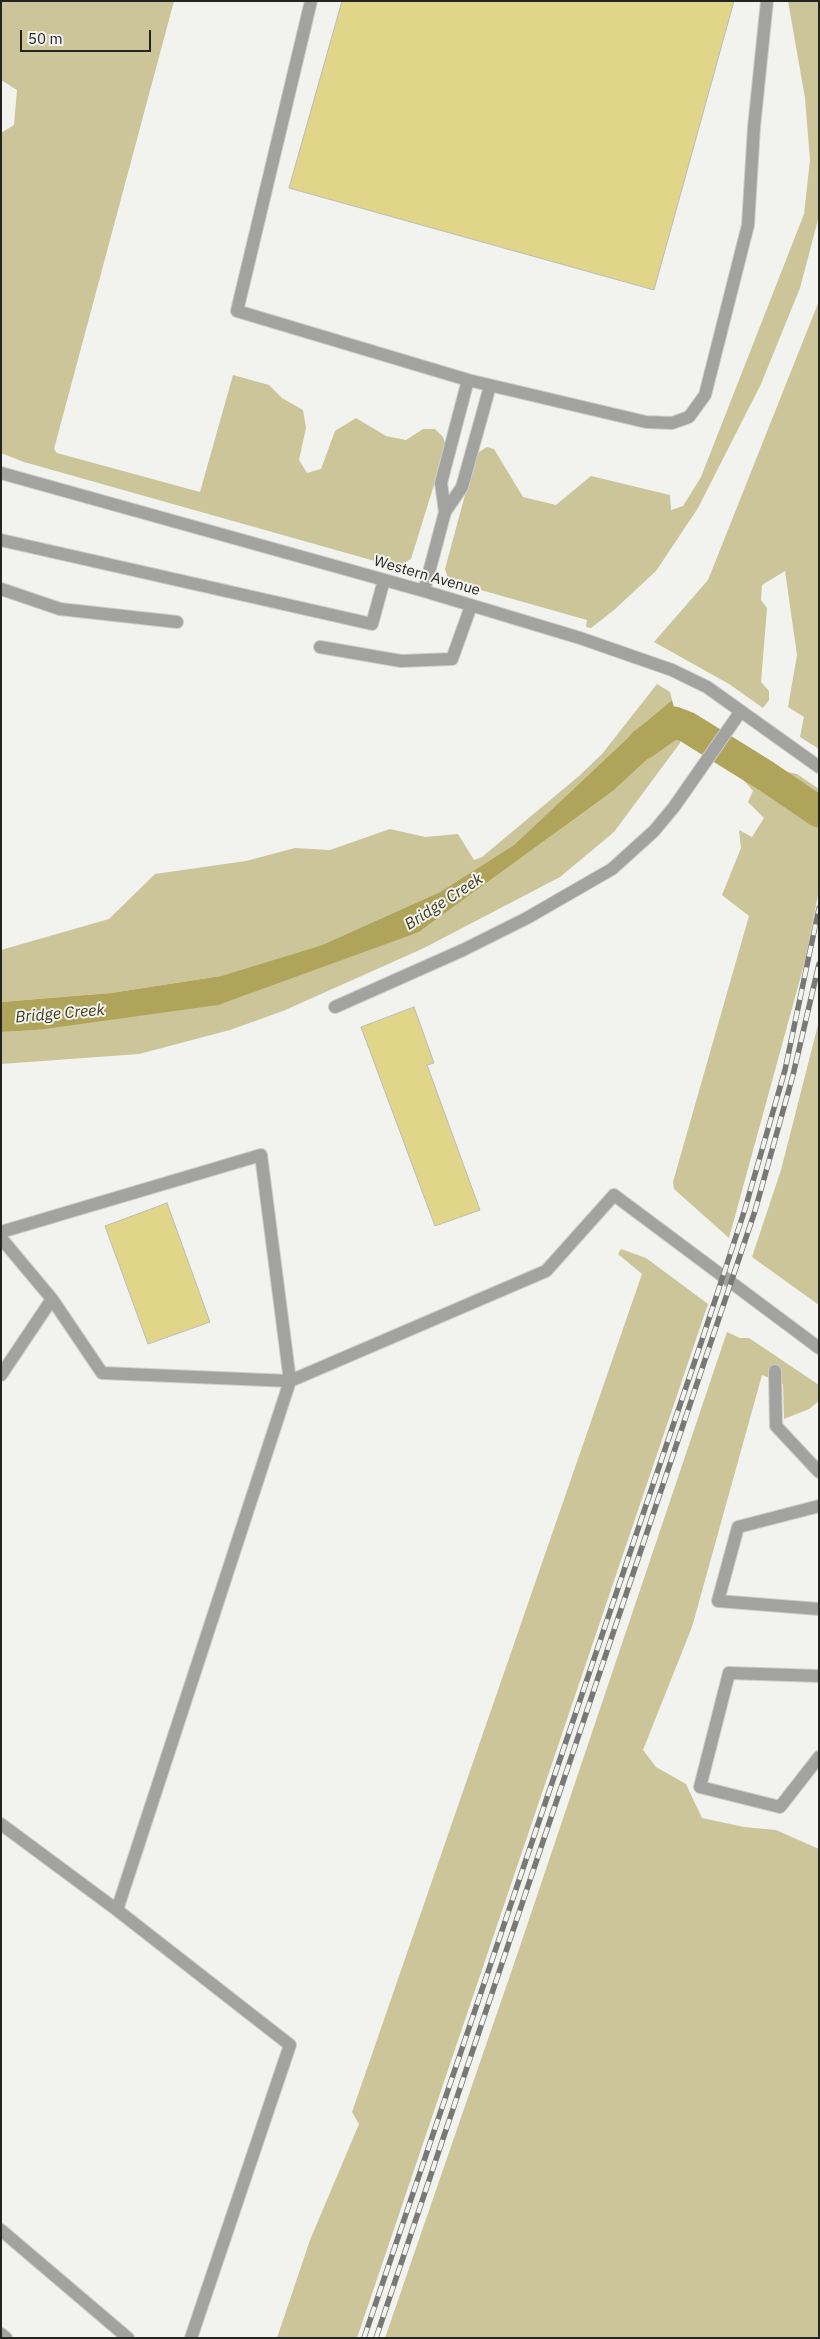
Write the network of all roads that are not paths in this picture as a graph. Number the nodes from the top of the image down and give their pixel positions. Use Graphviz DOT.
graph roads {
  1 [pos="310,1"];
  2 [pos="767,1"];
  3 [pos="468,380"];
  4 [pos="490,386"];
  5 [pos="1,473"];
  6 [pos="445,512"];
  7 [pos="1,540"];
  8 [pos="384,580"];
  9 [pos="1,589"];
  10 [pos="424,591"];
  11 [pos="471,606"];
  12 [pos="177,622"];
  13 [pos="320,647"];
  14 [pos="741,711"];
  15 [pos="819,767"];
  16 [pos="335,1007"];
  17 [pos="1,1232"];
  18 [pos="1,1238"];
  19 [pos="52,1299"];
  20 [pos="819,1348"];
  21 [pos="775,1371"];
  22 [pos="1,1375"];
  23 [pos="290,1381"];
  24 [pos="819,1472"];
  25 [pos="819,1506"];
  26 [pos="819,1609"];
  27 [pos="819,1676"];
  28 [pos="819,1757"];
  29 [pos="1,1824"];
  30 [pos="117,1910"];
  31 [pos="1,2230"];
  32 [pos="1,2334"];
  33 [pos="6,2338"];
  34 [pos="128,2338"];
  35 [pos="191,2338"];
  1 -- 3 [label="street"];
  2 -- 4 [label="street"];
  3 -- 4 [label="street"];
  3 -- 6 [label="street"];
  4 -- 6 [label="street"];
  5 -- 8 [label="street, Western Avenue"];
  6 -- 10 [label="street"];
  7 -- 8 [label="street"];
  8 -- 10 [label="street, Western Avenue"];
  9 -- 12 [label="street"];
  10 -- 11 [label="street, Western Avenue"];
  11 -- 13 [label="street"];
  11 -- 14 [label="street, Western Avenue"];
  14 -- 15 [label="street, Western Avenue"];
  14 -- 16 [label="street"];
  17 -- 23 [label="street"];
  18 -- 19 [label="street"];
  19 -- 22 [label="street"];
  19 -- 23 [label="street"];
  20 -- 23 [label="street"];
  21 -- 24 [label="street"];
  23 -- 30 [label="street"];
  25 -- 26 [label="street"];
  27 -- 28 [label="street"];
  29 -- 30 [label="street"];
  30 -- 35 [label="street"];
  31 -- 34 [label="street"];
  32 -- 33 [label="street"];
}
